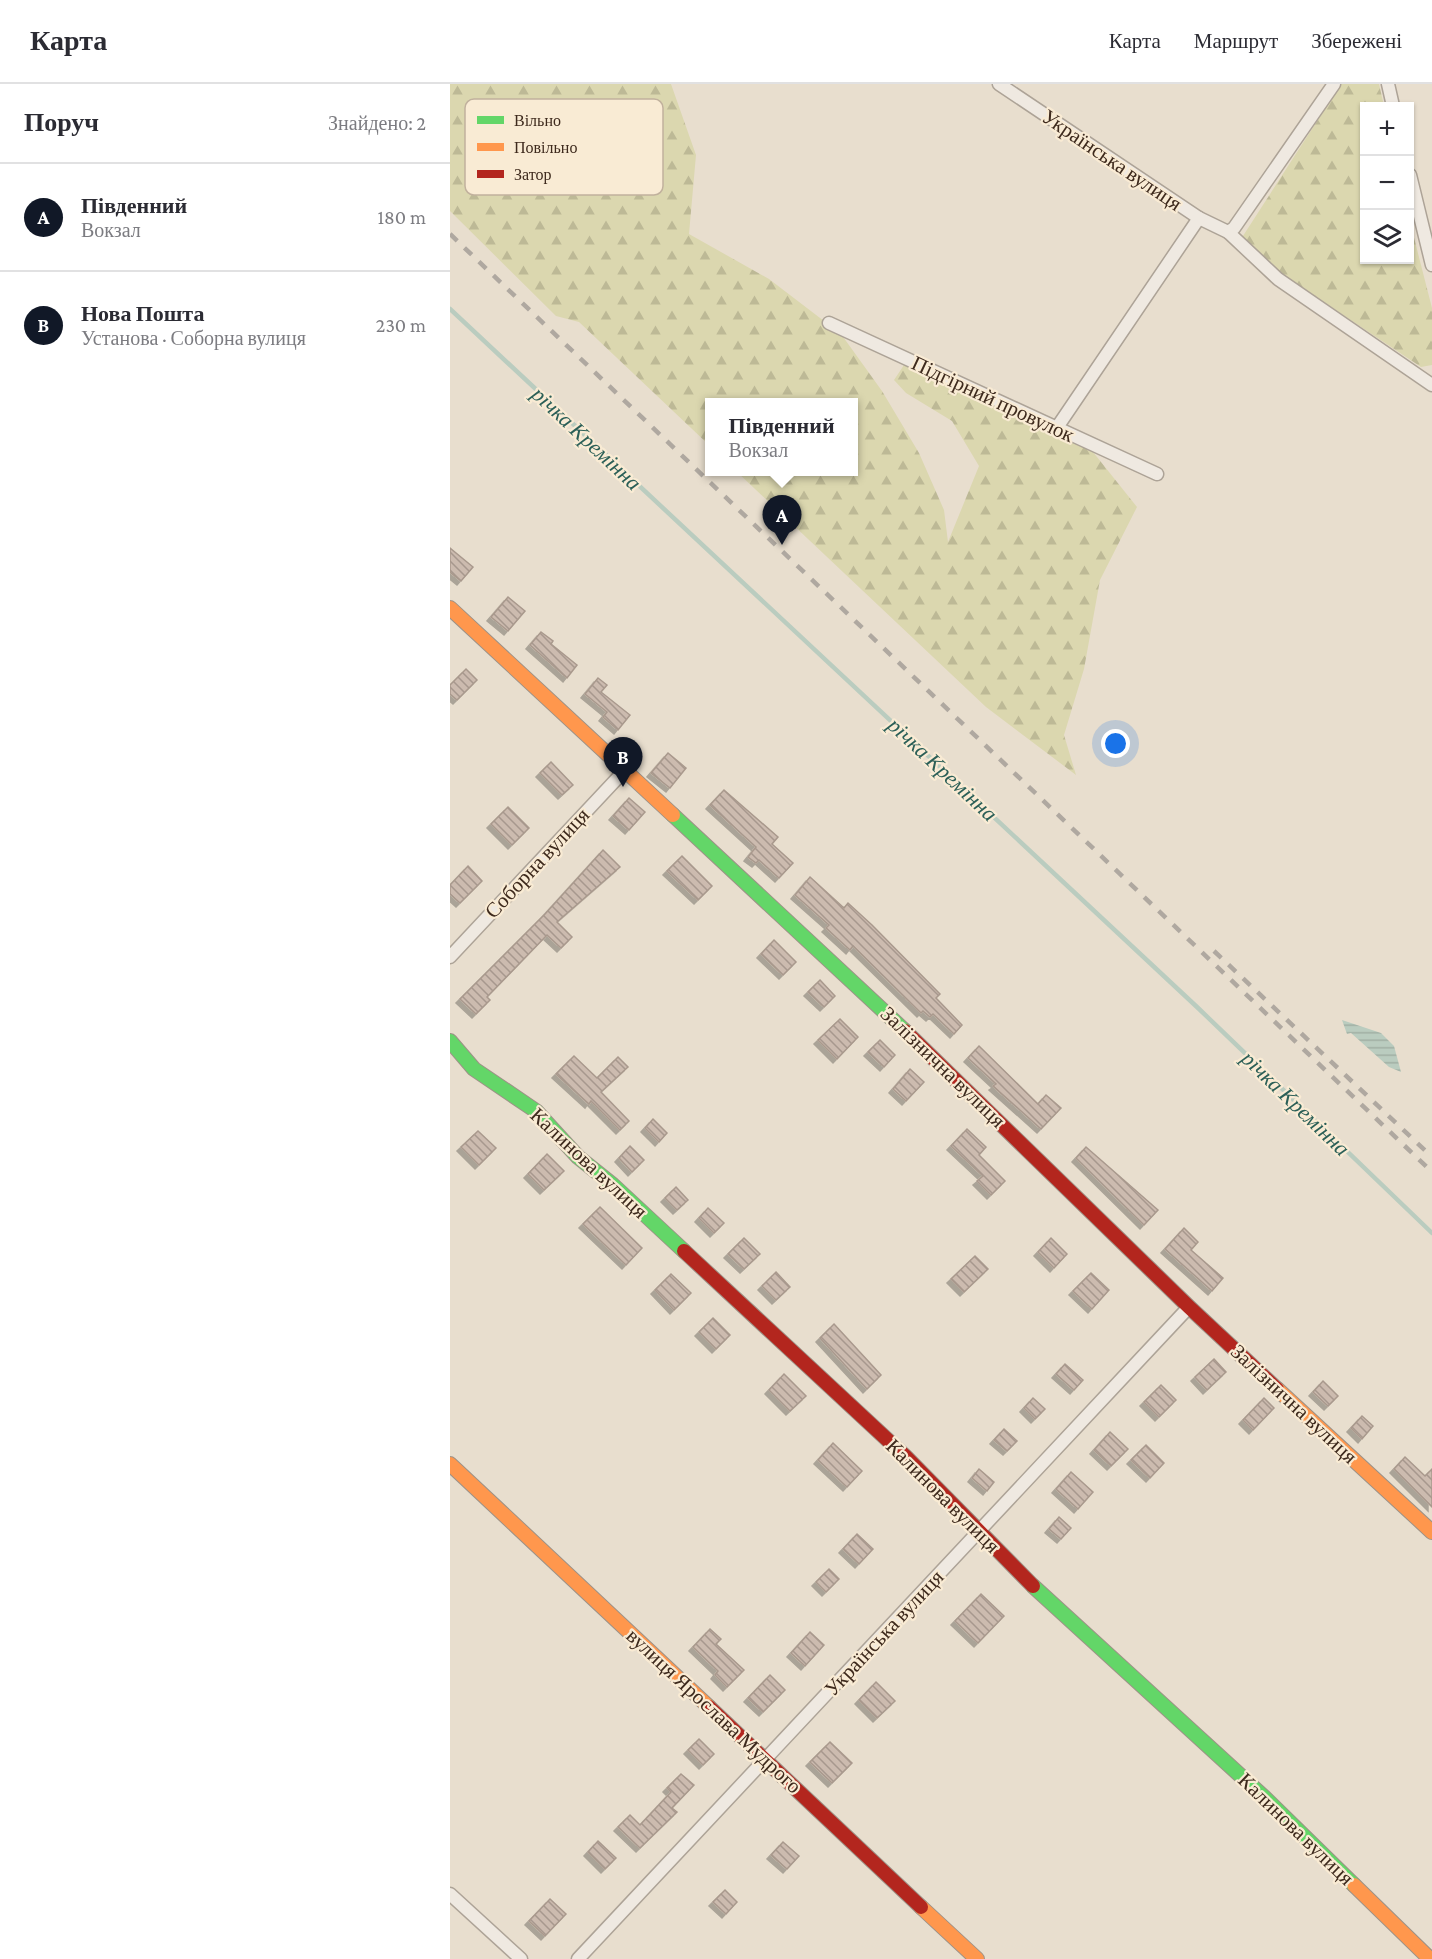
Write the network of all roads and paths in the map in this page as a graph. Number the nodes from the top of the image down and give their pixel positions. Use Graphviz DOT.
graph roads {
  1 [pos="999,84"];
  2 [pos="1334,84"];
  3 [pos="1388,84"];
  4 [pos="1393,102"];
  5 [pos="1414,191"];
  6 [pos="1198,218"];
  7 [pos="1231,230"];
  8 [pos="1432,265"];
  9 [pos="829,323"];
  10 [pos="1432,385"];
  11 [pos="1056,429"];
  12 [pos="1157,474"];
  13 [pos="450,608"];
  14 [pos="625,770"];
  15 [pos="450,957"];
  16 [pos="450,1041"];
  17 [pos="1189,1306"];
  18 [pos="450,1464"];
  19 [pos="978,1530"];
  20 [pos="1432,1532"];
  21 [pos="766,1761"];
  22 [pos="450,1894"];
  23 [pos="520,1959"];
  24 [pos="578,1959"];
  25 [pos="977,1959"];
  26 [pos="1430,1959"];
  1 -- 6 [label="street, Українська вулиця"];
  2 -- 7 [label="street"];
  3 -- 4 [label="street"];
  5 -- 8 [label="street"];
  6 -- 7 [label="street, Українська вулиця"];
  6 -- 11 [label="street"];
  7 -- 10 [label="street, Українська вулиця"];
  9 -- 11 [label="street, Підгірний провулок"];
  11 -- 12 [label="street, Підгірний провулок"];
  13 -- 14 [label="street, Залізнична вулиця"];
  14 -- 15 [label="street, Соборна вулиця"];
  14 -- 17 [label="street, Залізнична вулиця"];
  16 -- 19 [label="street, Калинова вулиця"];
  17 -- 19 [label="street, Українська вулиця"];
  17 -- 20 [label="street, Залізнична вулиця"];
  18 -- 21 [label="street, вулиця Ярослава Мудрого"];
  19 -- 21 [label="street, Українська вулиця"];
  19 -- 26 [label="street, Калинова вулиця"];
  21 -- 24 [label="street, Українська вулиця"];
  21 -- 25 [label="street, вулиця Ярослава Мудрого"];
  22 -- 23 [label="street"];
}
